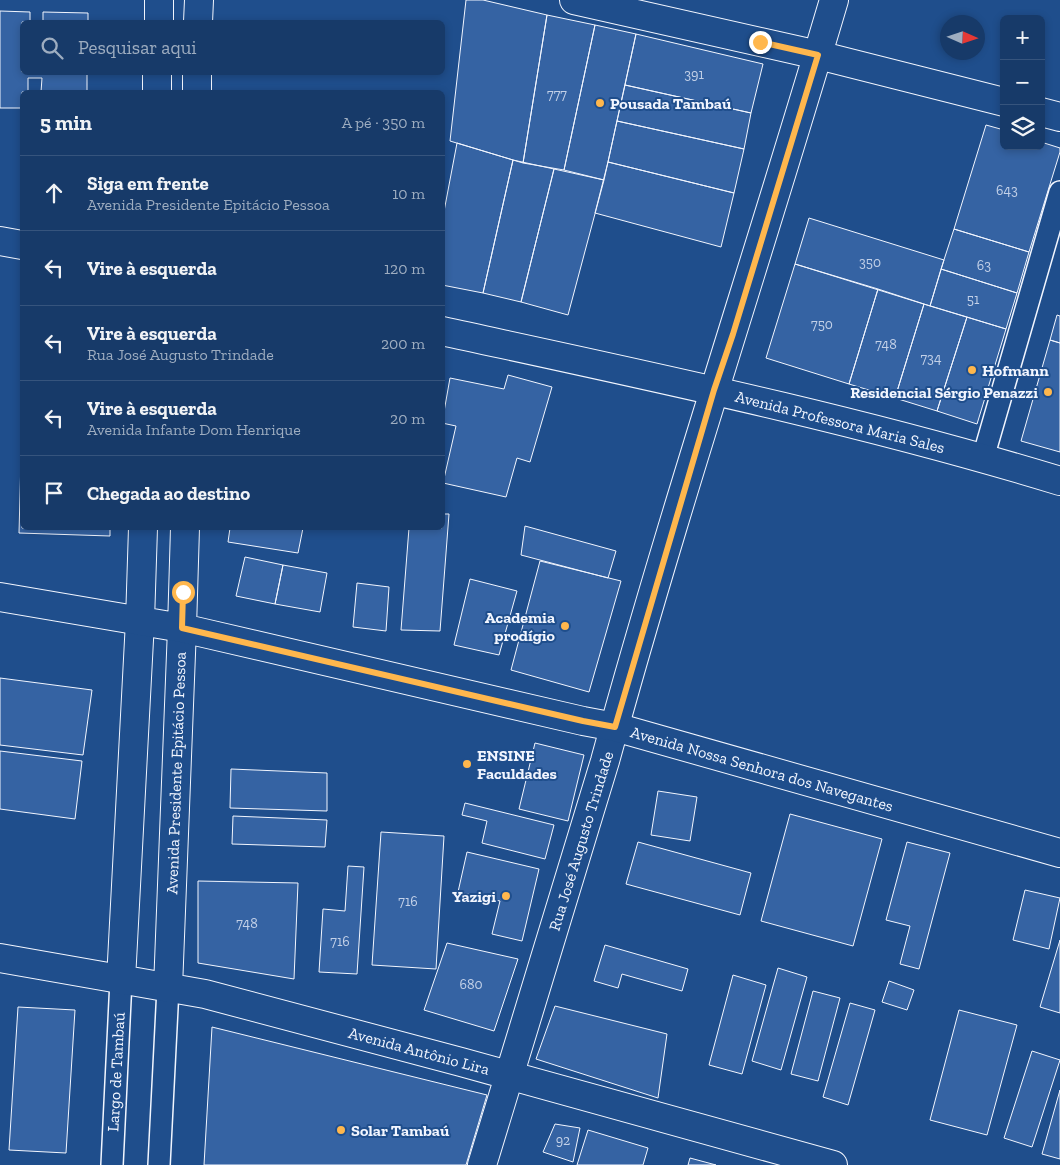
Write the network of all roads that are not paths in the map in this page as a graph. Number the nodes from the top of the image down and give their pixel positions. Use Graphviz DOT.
graph roads {
  1 [pos="159,0"];
  2 [pos="199,0"];
  3 [pos="574,0"];
  4 [pos="834,0"];
  5 [pos="158,20"];
  6 [pos="198,20"];
  7 [pos="818,55"];
  8 [pos="157,75"];
  9 [pos="198,75"];
  10 [pos="157,90"];
  11 [pos="197,90"];
  12 [pos="1000,101"];
  13 [pos="1045,113"];
  14 [pos="1060,117"];
  15 [pos="1060,192"];
  16 [pos="0,241"];
  17 [pos="20,244"];
  18 [pos="445,332"];
  19 [pos="714,390"];
  20 [pos="983,458"];
  21 [pos="1060,481"];
  22 [pos="143,530"];
  23 [pos="185,530"];
  24 [pos="0,597"];
  25 [pos="140,621"];
  26 [pos="182,628"];
  27 [pos="615,727"];
  28 [pos="1060,853"];
  29 [pos="0,958"];
  30 [pos="121,980"];
  31 [pos="168,988"];
  32 [pos="510,1077"];
  33 [pos="112,1165"];
  34 [pos="159,1165"];
  35 [pos="482,1165"];
  36 [pos="833,1165"];
  1 -- 5 [label="main road"];
  2 -- 6 [label="main road"];
  3 -- 7 [label="main road"];
  4 -- 7 [label="main road, Rua José Augusto Trindade"];
  7 -- 12 [label="main road"];
  7 -- 19 [label="main road, Rua José Augusto Trindade"];
  8 -- 10 [label="main road"];
  9 -- 11 [label="main road"];
  13 -- 14 [label="main road"];
  15 -- 20 [label="street"];
  16 -- 17 [label="main road"];
  18 -- 19 [label="main road, Avenida Professora Maria Sales"];
  19 -- 20 [label="main road, Avenida Professora Maria Sales"];
  19 -- 27 [label="main road, Rua José Augusto Trindade"];
  20 -- 21 [label="main road, Avenida Professora Maria Sales"];
  22 -- 25 [label="main road"];
  23 -- 26 [label="main road, Avenida Presidente Epitácio Pessoa"];
  24 -- 25 [label="main road, Avenida Nossa Senhora dos Navegantes"];
  25 -- 26 [label="main road, Avenida Nossa Senhora dos Navegantes"];
  25 -- 30 [label="main road"];
  26 -- 27 [label="main road, Avenida Nossa Senhora dos Navegantes"];
  26 -- 31 [label="main road, Avenida Presidente Epitácio Pessoa"];
  27 -- 28 [label="main road, Avenida Nossa Senhora dos Navegantes"];
  27 -- 32 [label="main road, Rua José Augusto Trindade"];
  29 -- 30 [label="main road, Avenida Antônio Lira"];
  30 -- 31 [label="main road, Avenida Antônio Lira"];
  30 -- 33 [label="street, Largo de Tambaú"];
  31 -- 32 [label="main road, Avenida Antônio Lira"];
  31 -- 34 [label="street"];
  32 -- 35 [label="main road, Rua José Augusto Trindade"];
  32 -- 36 [label="main road, Avenida Antônio Lira"];
}
